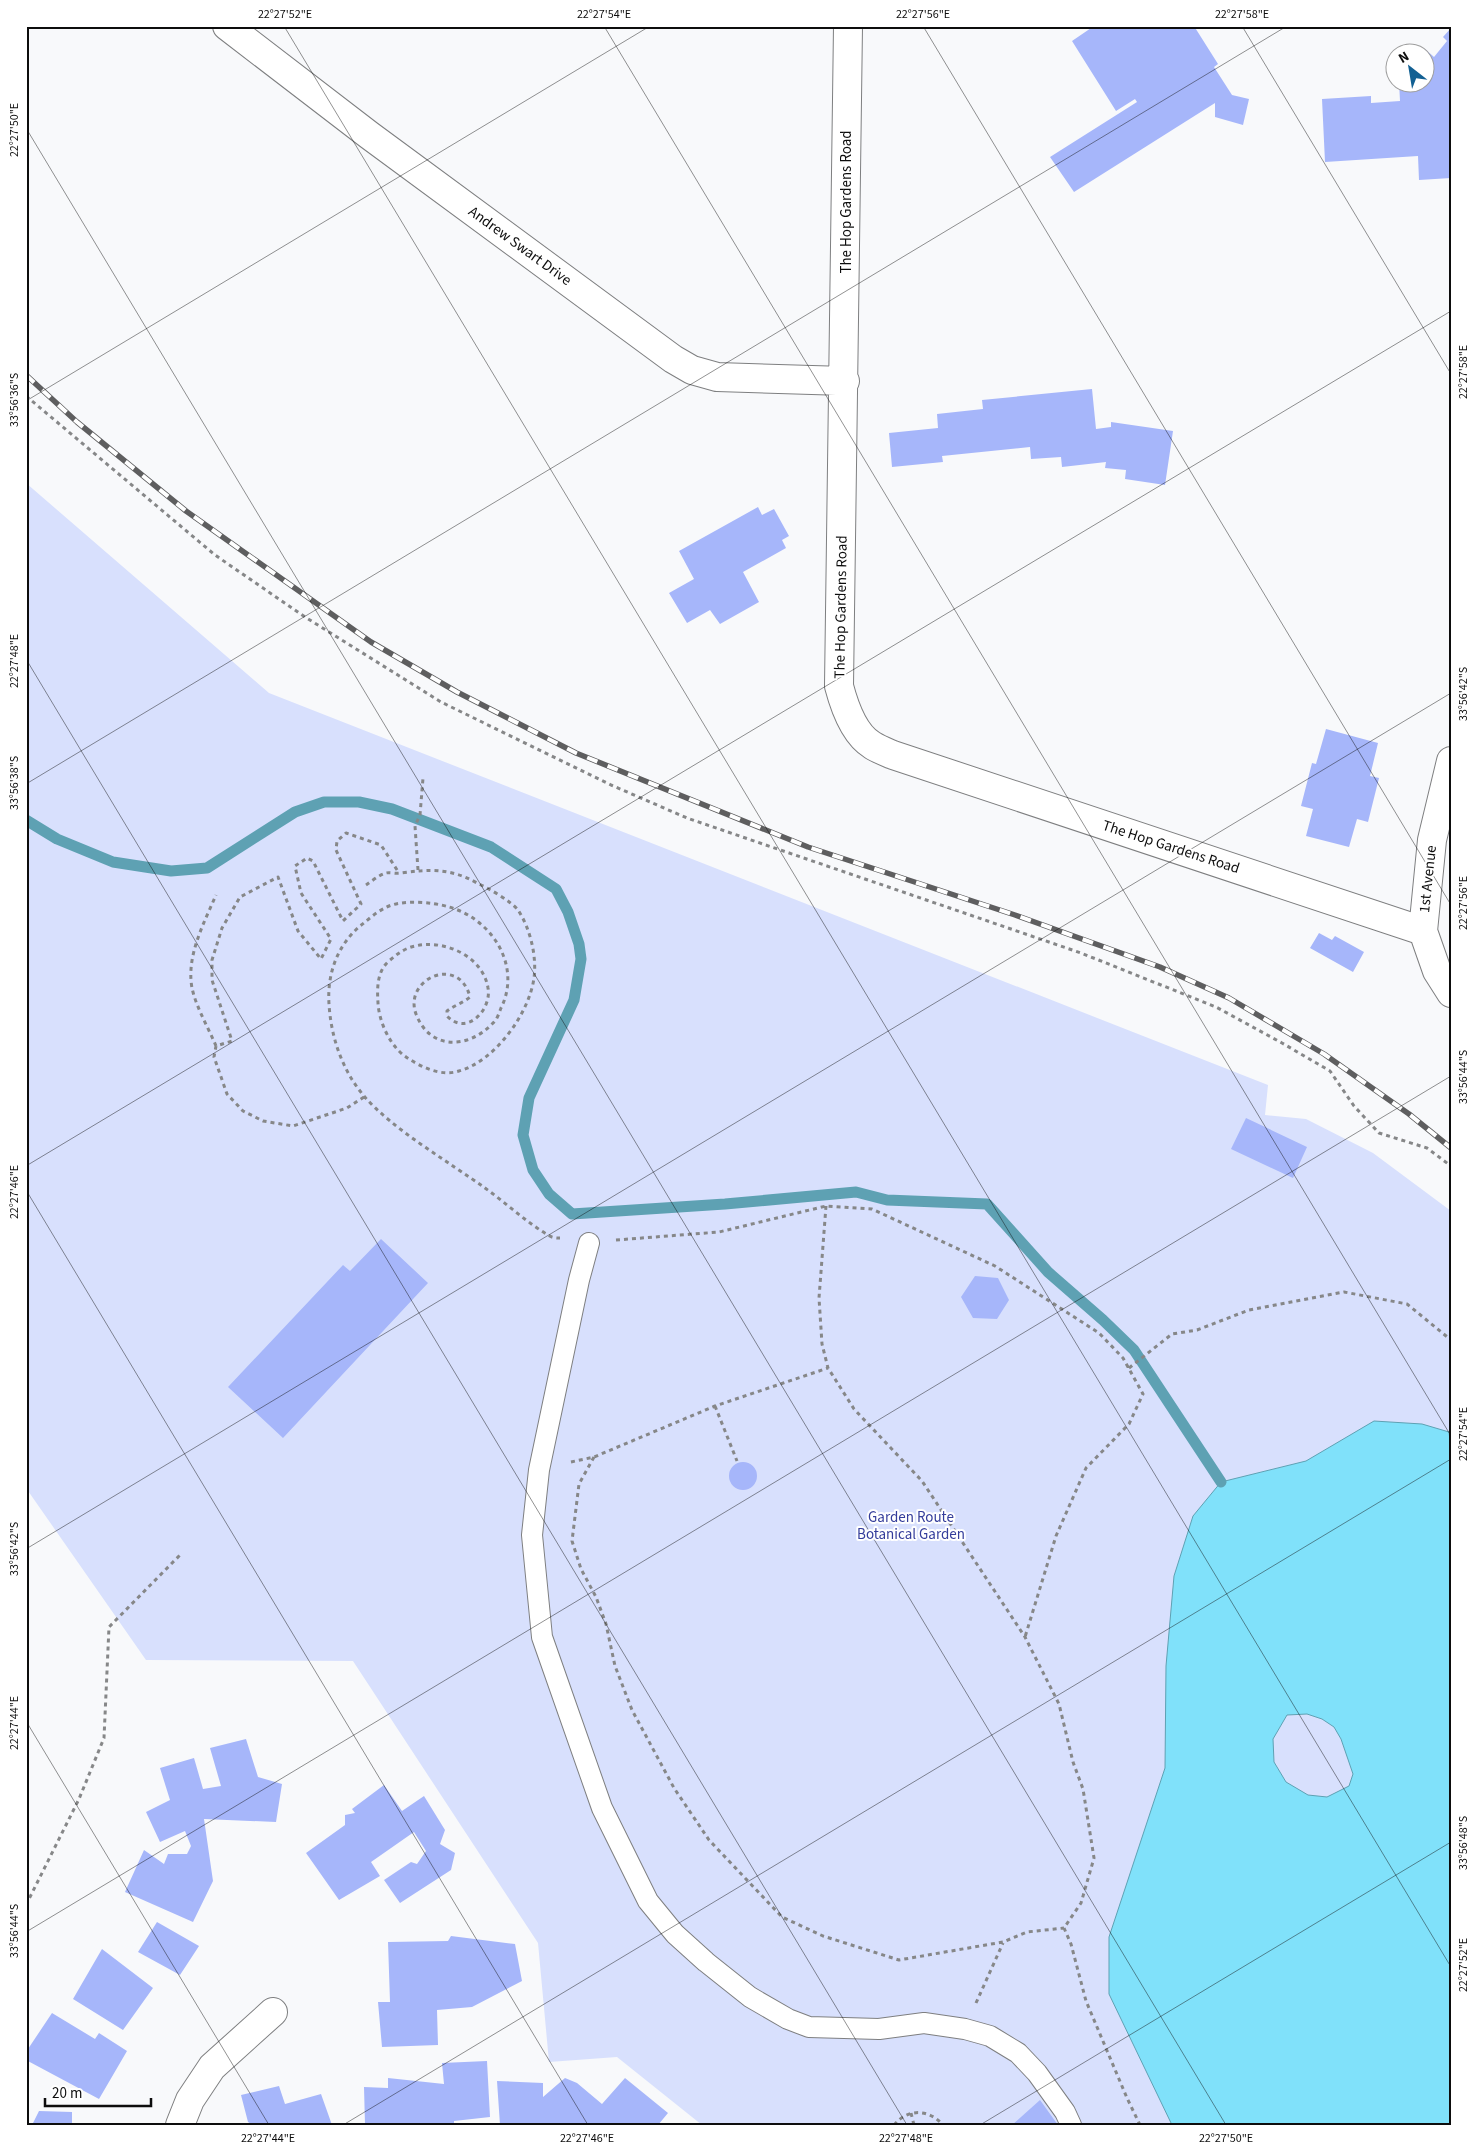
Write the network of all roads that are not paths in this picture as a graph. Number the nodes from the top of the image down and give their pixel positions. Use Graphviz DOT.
graph roads {
  1 [pos="226,26"];
  2 [pos="848,26"];
  3 [pos="845,381"];
  4 [pos="1451,761"];
  5 [pos="1423,931"];
  6 [pos="1451,993"];
  7 [pos="590,1242"];
  8 [pos="273,2012"];
  9 [pos="180,2125"];
  10 [pos="1071,2125"];
  1 -- 3 [label="street, Andrew Swart Drive"];
  2 -- 3 [label="street, The Hop Gardens Road"];
  3 -- 5 [label="street, The Hop Gardens Road"];
  4 -- 5 [label="street, 1st Avenue"];
  5 -- 6 [label="street, 1st Avenue"];
  7 -- 10 [label="lane"];
  8 -- 9 [label="street"];
}
